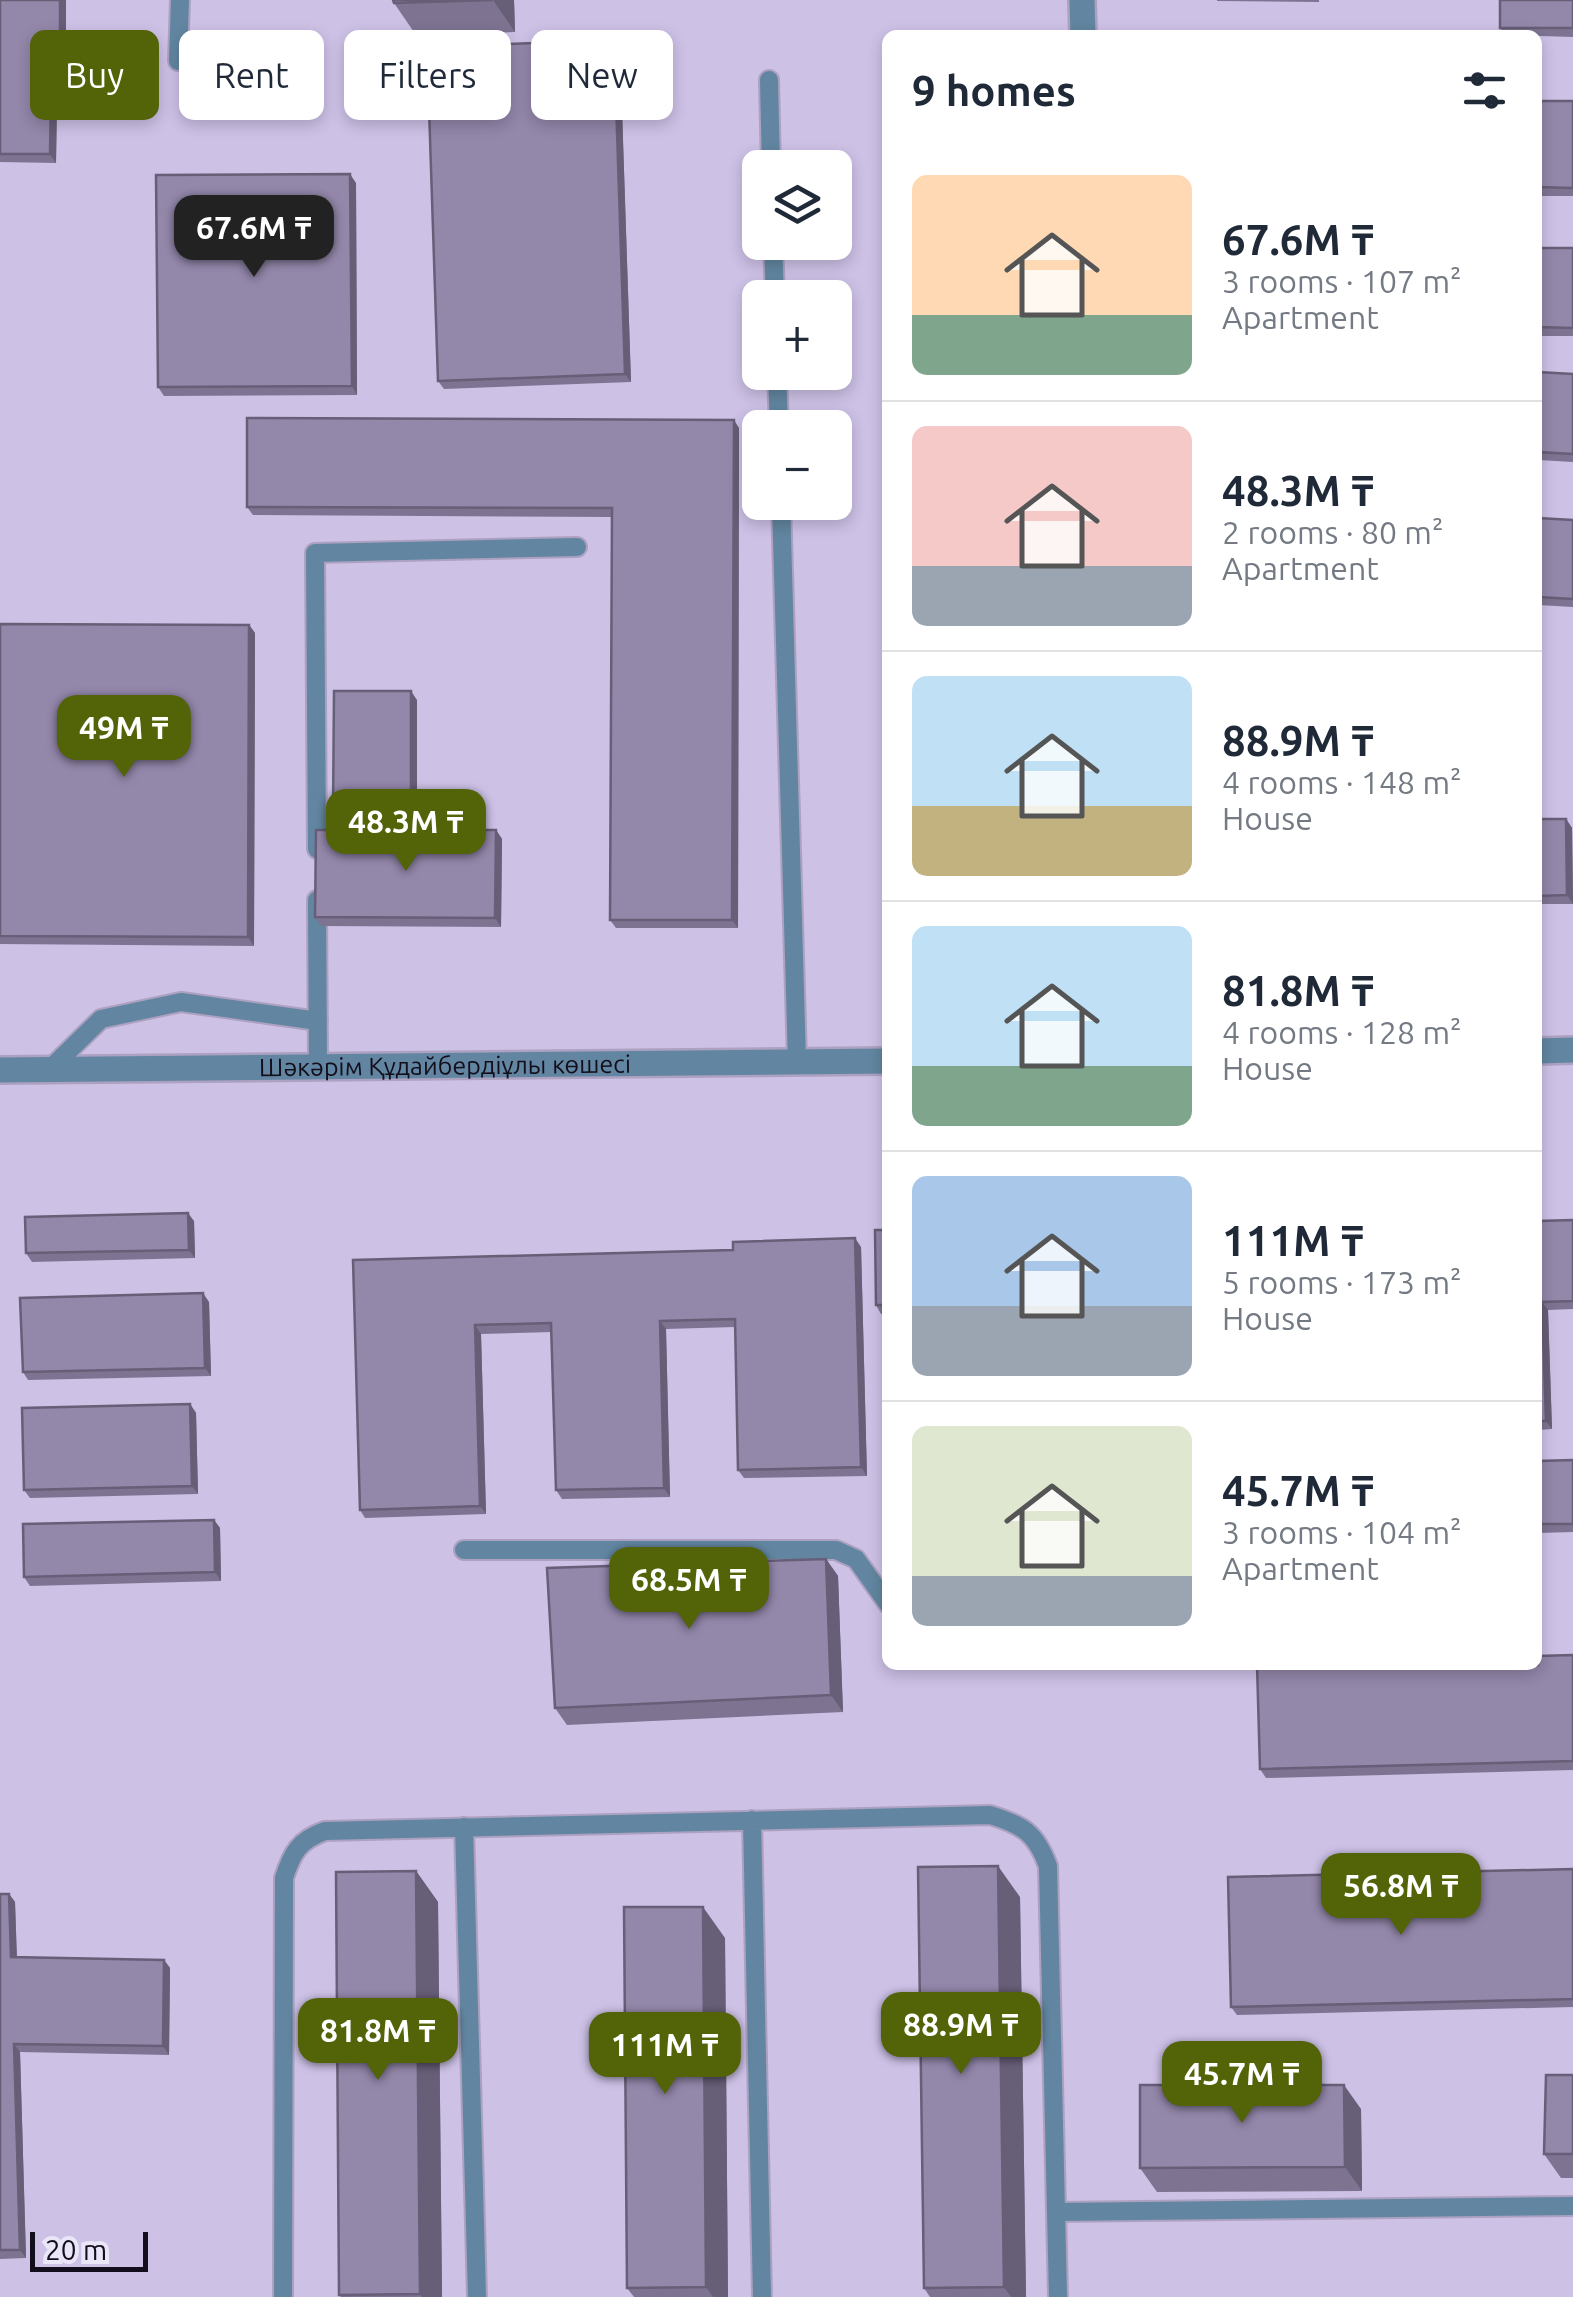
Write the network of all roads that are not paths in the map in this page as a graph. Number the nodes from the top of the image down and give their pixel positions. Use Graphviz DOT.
graph roads {
  1 [pos="180,0"];
  2 [pos="1082,0"];
  3 [pos="1083,30"];
  4 [pos="178,61"];
  5 [pos="769,80"];
  6 [pos="771,150"];
  7 [pos="782,520"];
  8 [pos="577,547"];
  9 [pos="317,865"];
  10 [pos="317,885"];
  11 [pos="318,1021"];
  12 [pos="1573,1050"];
  13 [pos="1542,1051"];
  14 [pos="882,1061"];
  15 [pos="797,1062"];
  16 [pos="318,1065"];
  17 [pos="50,1069"];
  18 [pos="0,1070"];
  19 [pos="464,1550"];
  20 [pos="882,1595"];
  21 [pos="752,1820"];
  22 [pos="464,1827"];
  23 [pos="1573,2206"];
  24 [pos="1056,2212"];
  25 [pos="283,2297"];
  26 [pos="477,2297"];
  27 [pos="762,2297"];
  28 [pos="1058,2297"];
  1 -- 4 [label="lane"];
  2 -- 3 [label="street"];
  5 -- 6 [label="lane"];
  7 -- 15 [label="lane"];
  8 -- 9 [label="lane"];
  10 -- 11 [label="lane"];
  11 -- 16 [label="lane"];
  11 -- 17 [label="lane"];
  12 -- 13 [label="street"];
  14 -- 15 [label="street, Шәкәрім Құдайбердіұлы көшесі"];
  15 -- 16 [label="street, Шәкәрім Құдайбердіұлы көшесі"];
  16 -- 17 [label="street, Шәкәрім Құдайбердіұлы көшесі"];
  17 -- 18 [label="street, Шәкәрім Құдайбердіұлы көшесі"];
  19 -- 20 [label="lane"];
  21 -- 22 [label="lane"];
  21 -- 24 [label="lane"];
  21 -- 27 [label="lane"];
  22 -- 25 [label="lane"];
  22 -- 26 [label="lane"];
  23 -- 24 [label="lane"];
  24 -- 28 [label="lane"];
}
